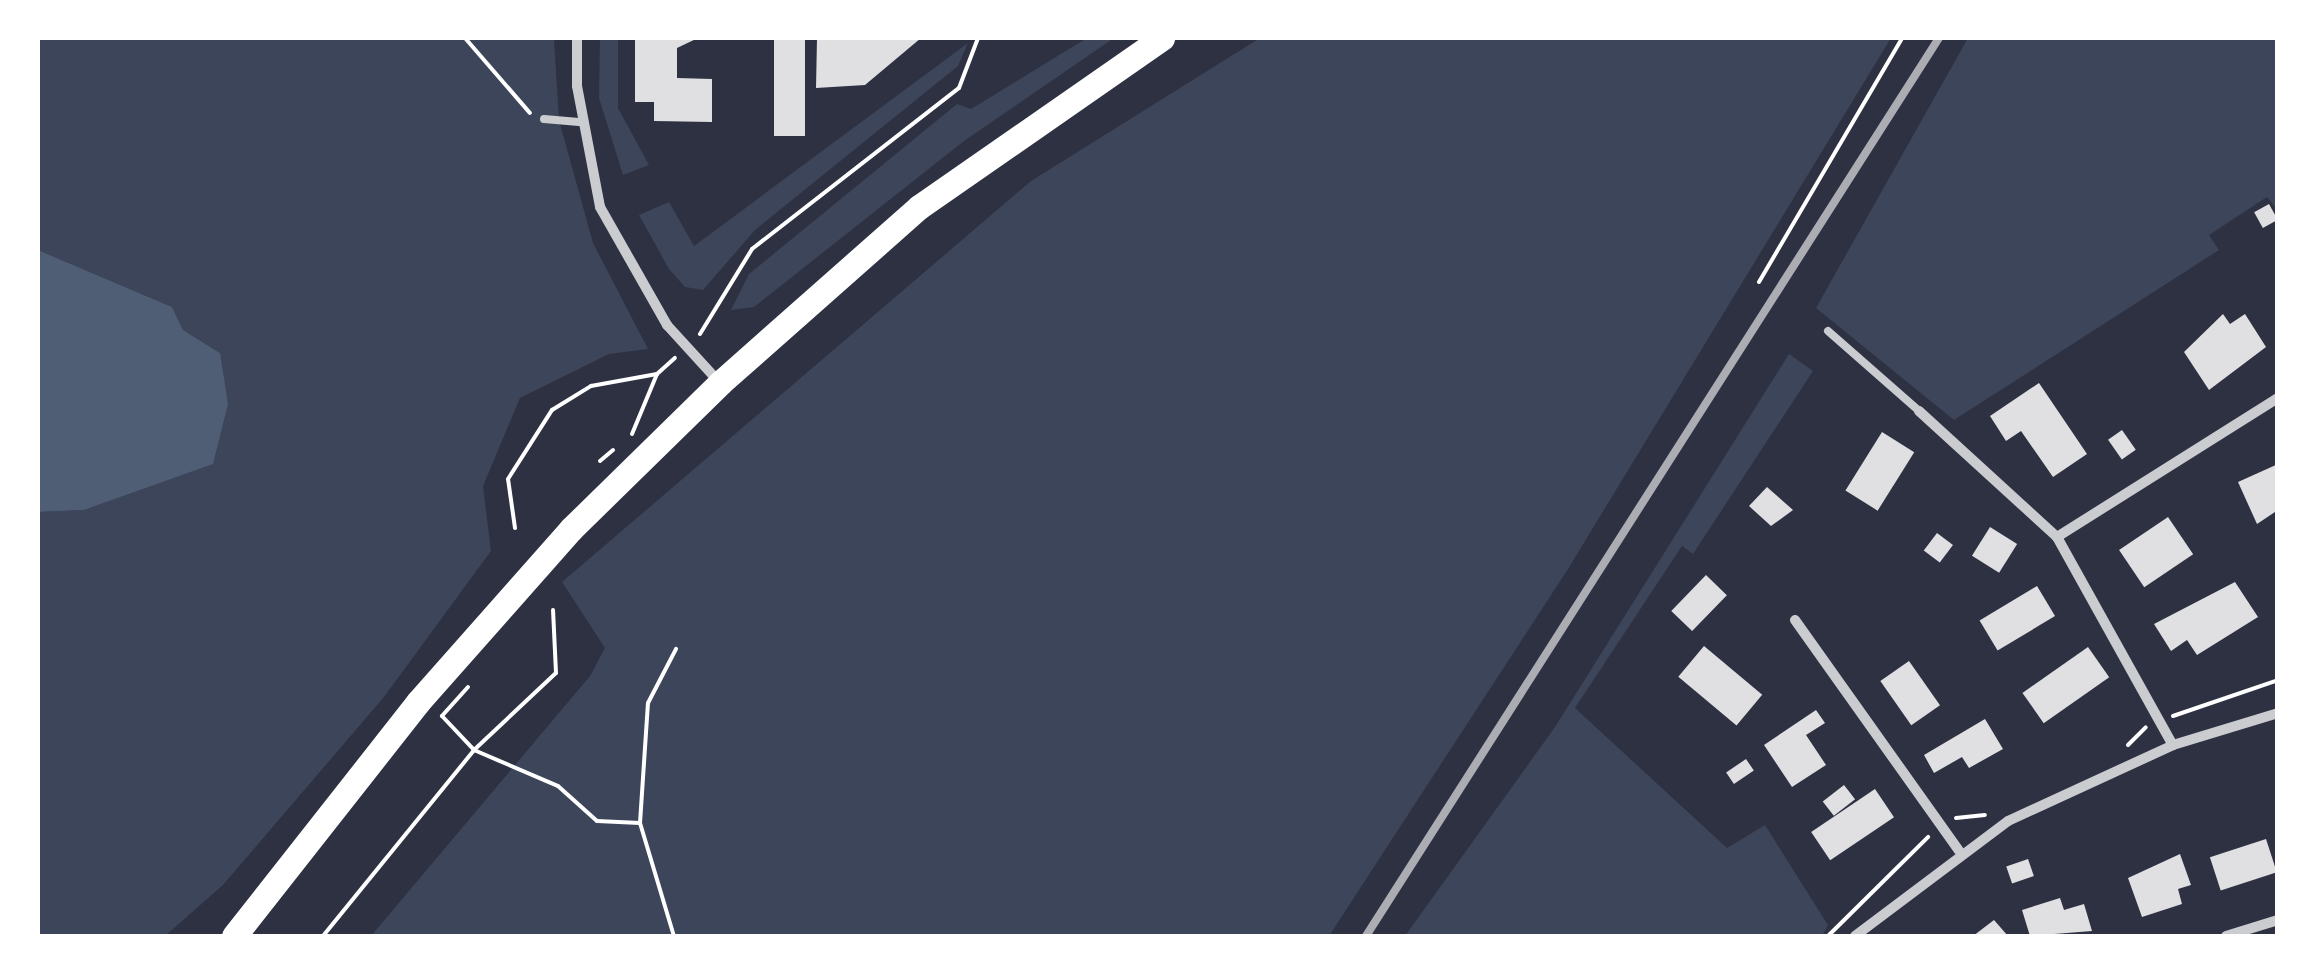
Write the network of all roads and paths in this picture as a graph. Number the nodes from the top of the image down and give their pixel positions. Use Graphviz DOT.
graph roads {
  1 [pos="465,38"];
  2 [pos="578,38"];
  3 [pos="978,38"];
  4 [pos="1162,38"];
  5 [pos="1902,38"];
  6 [pos="544,119"];
  7 [pos="582,122"];
  8 [pos="1759,282"];
  9 [pos="1828,331"];
  10 [pos="687,346"];
  11 [pos="657,374"];
  12 [pos="720,382"];
  13 [pos="2278,398"];
  14 [pos="1919,411"];
  15 [pos="600,462"];
  16 [pos="515,528"];
  17 [pos="2057,538"];
  18 [pos="552,610"];
  19 [pos="1795,620"];
  20 [pos="676,649"];
  21 [pos="2278,680"];
  22 [pos="468,687"];
  23 [pos="2278,714"];
  24 [pos="2162,720"];
  25 [pos="2172,745"];
  26 [pos="474,750"];
  27 [pos="640,823"];
  28 [pos="1959,851"];
  29 [pos="2278,920"];
  30 [pos="234,936"];
  31 [pos="323,936"];
  32 [pos="674,936"];
  33 [pos="1855,936"];
  34 [pos="2226,936"];
  1 -- 6 [label="path"];
  2 -- 7 [label="street"];
  3 -- 10 [label="path"];
  4 -- 12 [label="highway"];
  5 -- 8 [label="path"];
  6 -- 7 [label="lane"];
  7 -- 10 [label="street"];
  9 -- 14 [label="lane"];
  10 -- 11 [label="path"];
  10 -- 12 [label="street"];
  11 -- 15 [label="path"];
  11 -- 16 [label="path"];
  12 -- 30 [label="highway"];
  13 -- 17 [label="street"];
  14 -- 17 [label="street"];
  17 -- 24 [label="street"];
  18 -- 26 [label="path"];
  19 -- 28 [label="street"];
  20 -- 27 [label="path"];
  21 -- 24 [label="path"];
  22 -- 26 [label="path"];
  23 -- 25 [label="street"];
  24 -- 25 [label="street"];
  25 -- 28 [label="street"];
  26 -- 27 [label="path"];
  26 -- 31 [label="path"];
  27 -- 32 [label="path"];
  28 -- 33 [label="street"];
  29 -- 34 [label="street"];
}
